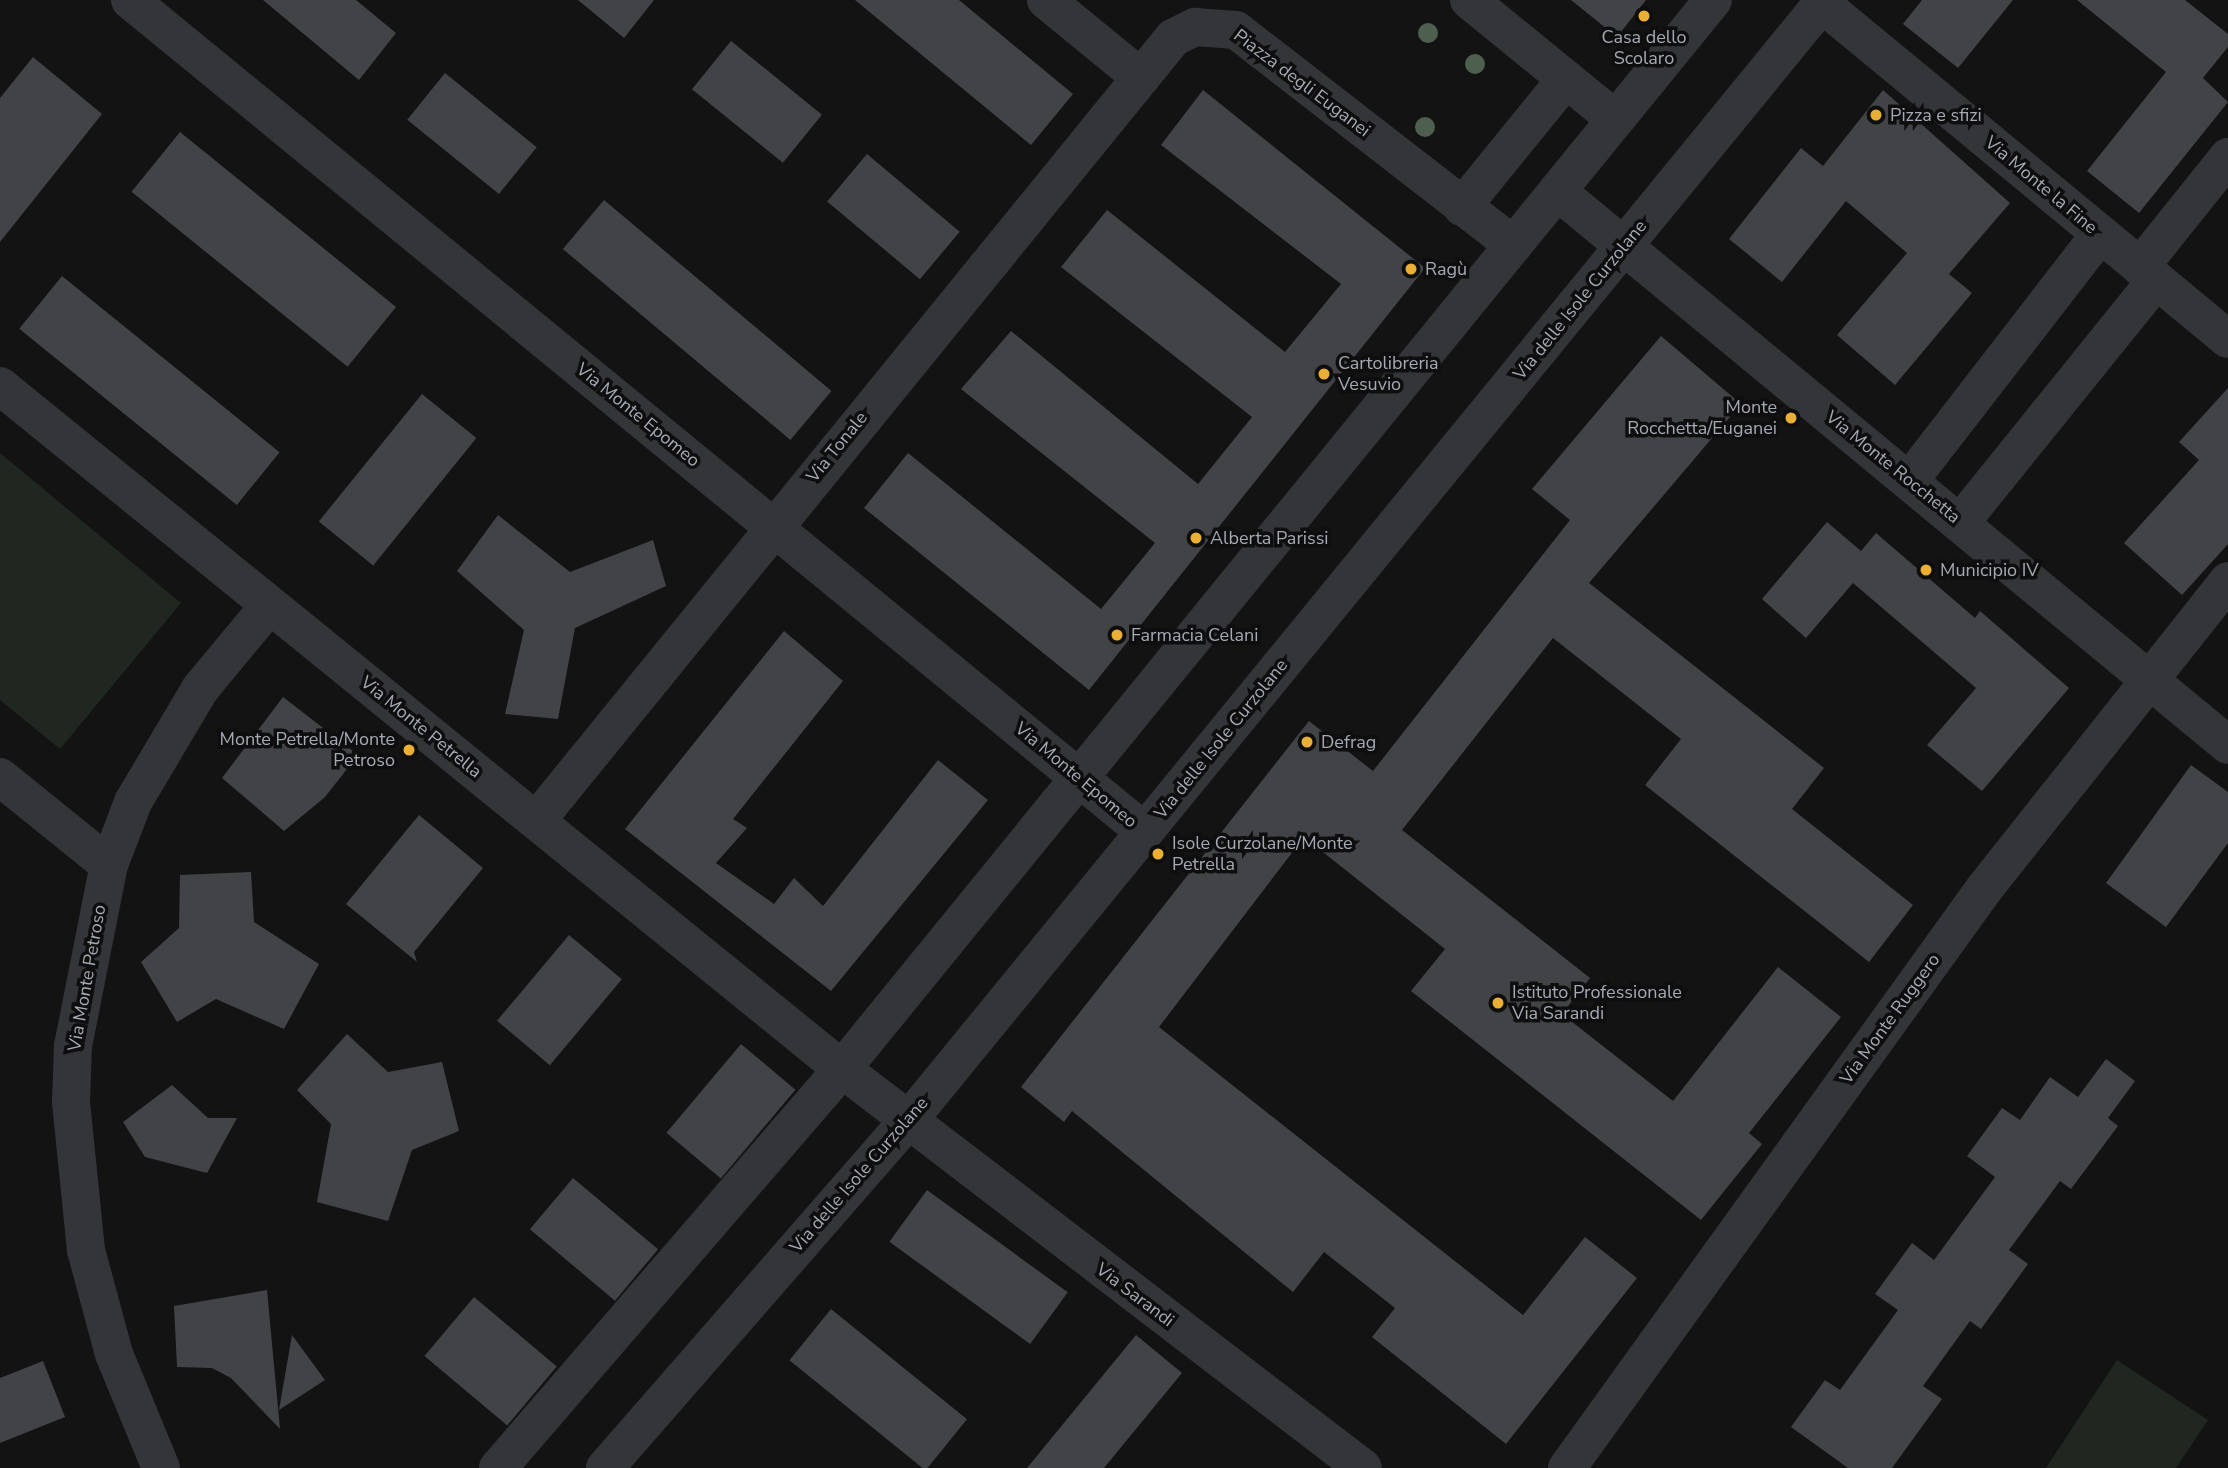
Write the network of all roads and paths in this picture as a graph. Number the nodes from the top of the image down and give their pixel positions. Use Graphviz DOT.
graph roads {
  1 [pos="130,0"];
  2 [pos="1046,0"];
  3 [pos="1469,0"];
  4 [pos="1713,0"];
  5 [pos="1823,2"];
  6 [pos="1139,76"];
  7 [pos="1566,79"];
  8 [pos="1615,119"];
  9 [pos="2228,157"];
  10 [pos="1557,191"];
  11 [pos="1462,207"];
  12 [pos="2100,234"];
  13 [pos="1513,245"];
  14 [pos="1623,247"];
  15 [pos="2148,273"];
  16 [pos="2228,339"];
  17 [pos="0,386"];
  18 [pos="1910,480"];
  19 [pos="1961,522"];
  20 [pos="773,526"];
  21 [pos="2228,581"];
  22 [pos="269,606"];
  23 [pos="2148,679"];
  24 [pos="2228,745"];
  25 [pos="1079,776"];
  26 [pos="0,777"];
  27 [pos="537,820"];
  28 [pos="1144,832"];
  29 [pos="109,865"];
  30 [pos="842,1069"];
  31 [pos="908,1121"];
  32 [pos="161,1468"];
  33 [pos="498,1468"];
  34 [pos="605,1468"];
  35 [pos="1363,1468"];
  36 [pos="1567,1468"];
  1 -- 20 [label="street, Via Monte Epomeo"];
  2 -- 6 [label="street"];
  3 -- 7 [label="street"];
  4 -- 8 [label="street"];
  5 -- 12 [label="street, Via Monte la Fine"];
  5 -- 14 [label="street, Via delle Isole Curzolane"];
  6 -- 11 [label="street, Piazza degli Euganei"];
  6 -- 20 [label="street, Via Tonale"];
  7 -- 8 [label="street"];
  7 -- 11 [label="street"];
  8 -- 10 [label="street"];
  9 -- 15 [label="street"];
  10 -- 13 [label="street"];
  10 -- 14 [label="street, Via Monte Rocchetta"];
  11 -- 13 [label="street, Piazza degli Euganei"];
  12 -- 15 [label="street, Via Monte la Fine"];
  12 -- 18 [label="street"];
  13 -- 25 [label="street"];
  14 -- 18 [label="street, Via Monte Rocchetta"];
  14 -- 28 [label="street, Via delle Isole Curzolane"];
  15 -- 16 [label="street, Via Monte la Fine"];
  15 -- 19 [label="street"];
  17 -- 22 [label="street, Via Monte Petrella"];
  18 -- 19 [label="street, Via Monte Rocchetta"];
  19 -- 23 [label="street, Via Monte Rocchetta"];
  20 -- 25 [label="street, Via Monte Epomeo"];
  20 -- 27 [label="street, Via Tonale"];
  21 -- 23 [label="street, Via Monte Ruggero"];
  22 -- 27 [label="street, Via Monte Petrella"];
  22 -- 29 [label="street, Via Monte Petroso"];
  23 -- 24 [label="street, Via Monte Rocchetta"];
  23 -- 36 [label="street, Via Monte Ruggero"];
  25 -- 28 [label="street, Via Monte Epomeo"];
  25 -- 30 [label="street"];
  26 -- 29 [label="street"];
  27 -- 30 [label="street, Via Monte Petrella"];
  28 -- 31 [label="street, Via delle Isole Curzolane"];
  29 -- 32 [label="street, Via Monte Petroso"];
  30 -- 31 [label="street, Via Sarandi"];
  30 -- 33 [label="street"];
  31 -- 34 [label="street, Via delle Isole Curzolane"];
  31 -- 35 [label="street, Via Sarandi"];
}
